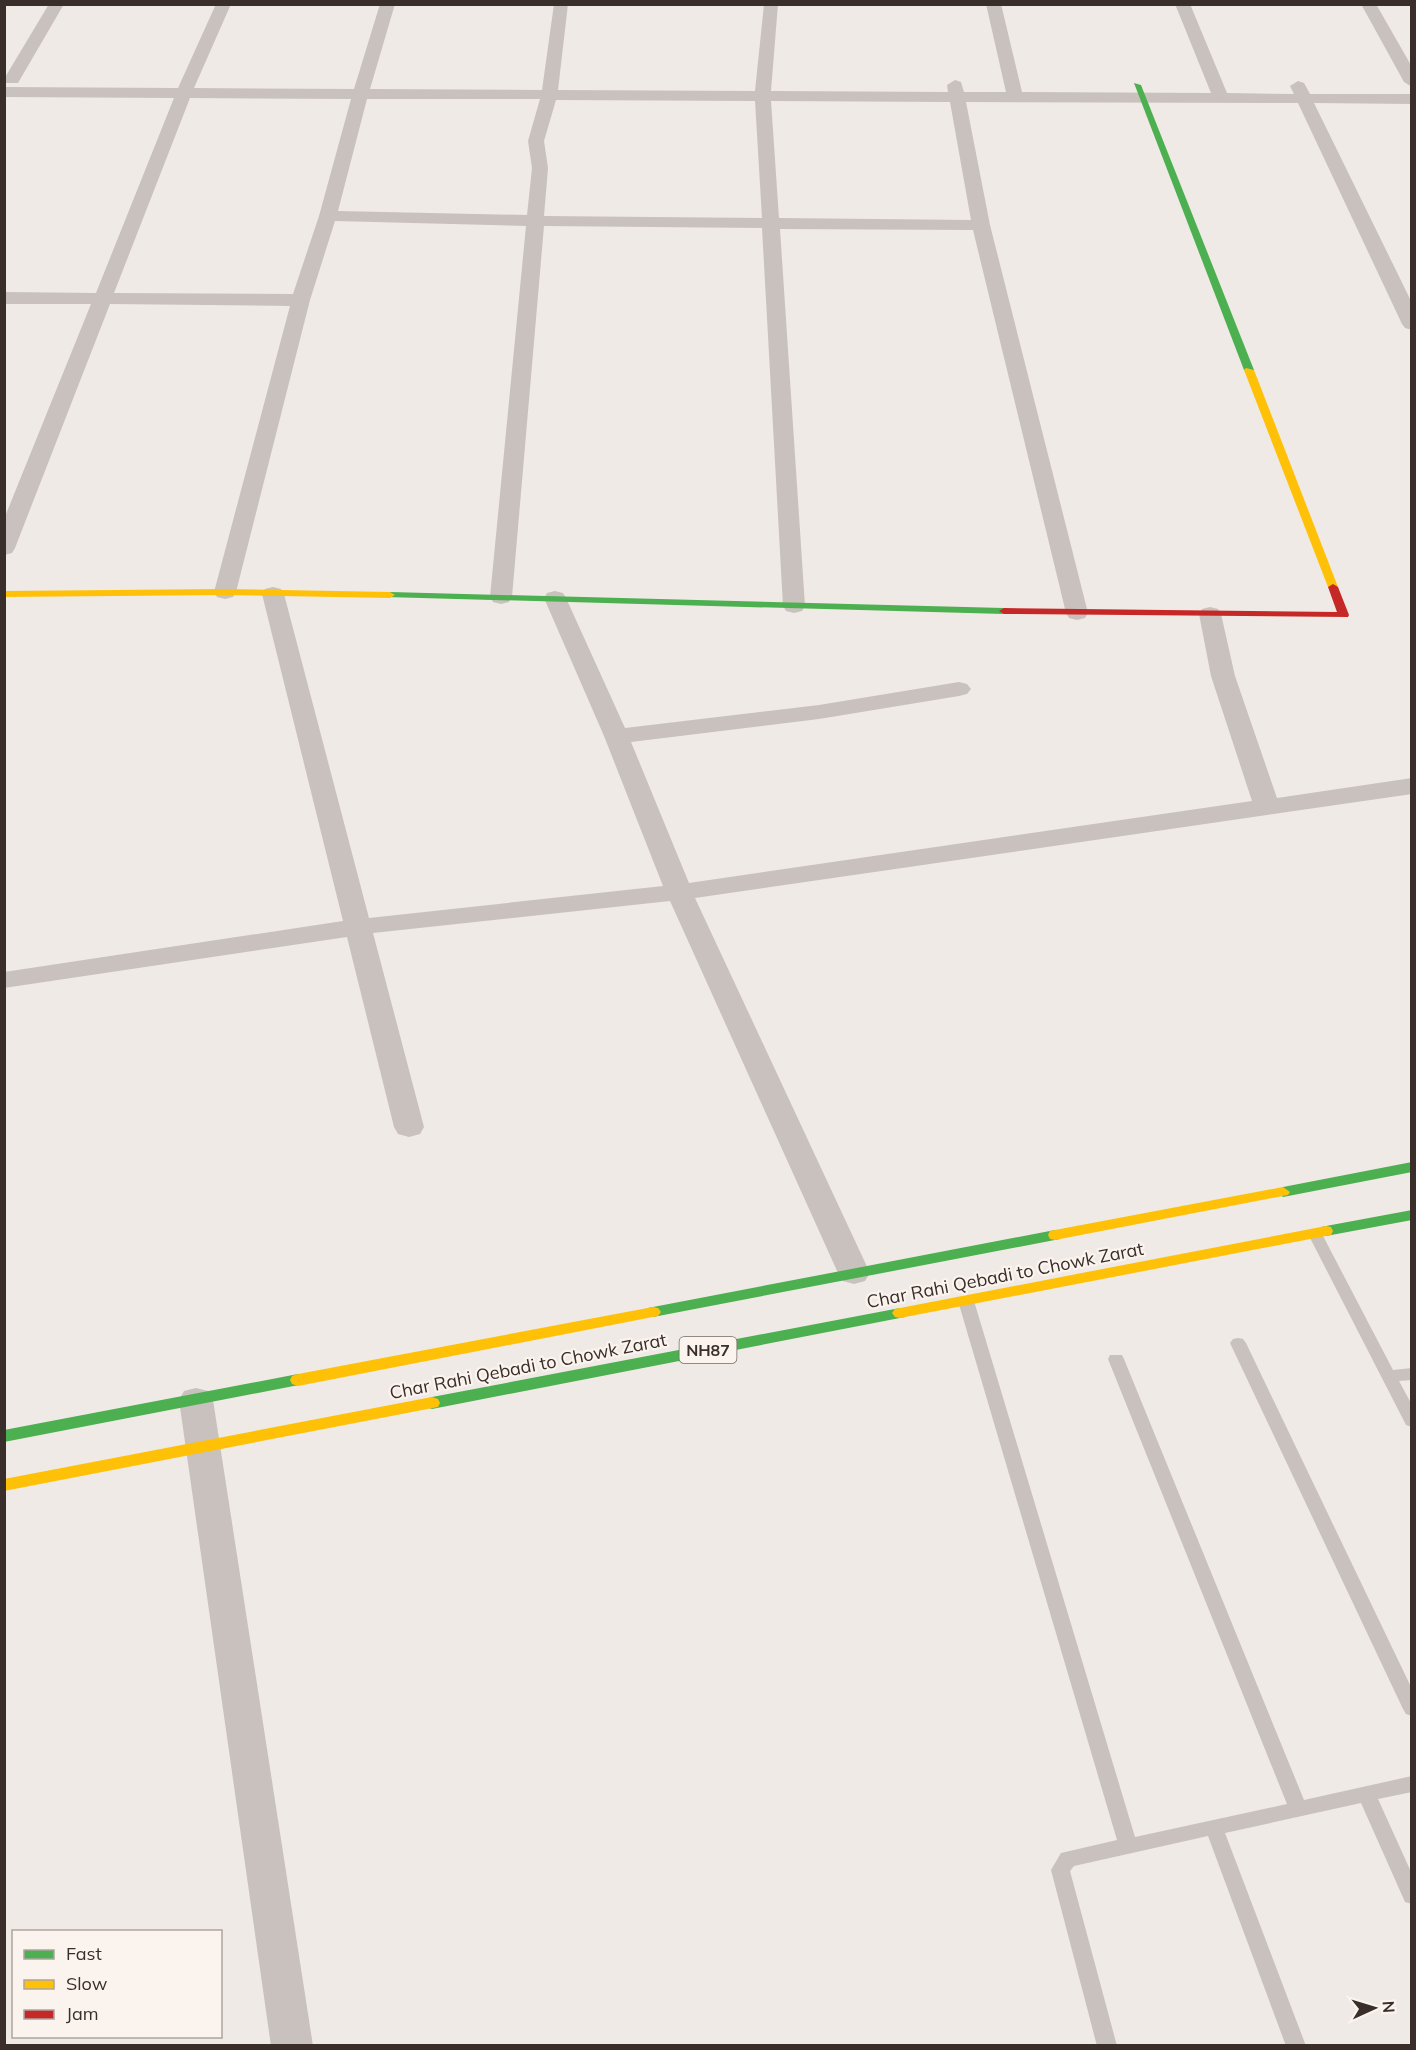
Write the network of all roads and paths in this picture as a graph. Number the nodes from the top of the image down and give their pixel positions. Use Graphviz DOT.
graph roads {
  1 [pos="57,4"];
  2 [pos="224,4"];
  3 [pos="388,4"];
  4 [pos="561,4"];
  5 [pos="771,4"];
  6 [pos="993,4"];
  7 [pos="1182,4"];
  8 [pos="1368,4"];
  9 [pos="1412,81"];
  10 [pos="6,87"];
  11 [pos="187,87"];
  12 [pos="1412,87"];
  13 [pos="362,88"];
  14 [pos="550,89"];
  15 [pos="763,90"];
  16 [pos="956,91"];
  17 [pos="1013,91"];
  18 [pos="1139,92"];
  19 [pos="1218,92"];
  20 [pos="1301,92"];
  21 [pos="1412,99"];
  22 [pos="328,216"];
  23 [pos="536,221"];
  24 [pos="769,222"];
  25 [pos="981,225"];
  26 [pos="4,298"];
  27 [pos="104,299"];
  28 [pos="301,300"];
  29 [pos="1412,324"];
  30 [pos="4,548"];
  31 [pos="225,592"];
  32 [pos="4,594"];
  33 [pos="273,594"];
  34 [pos="501,597"];
  35 [pos="555,598"];
  36 [pos="795,606"];
  37 [pos="1077,613"];
  38 [pos="1210,614"];
  39 [pos="959,689"];
  40 [pos="616,736"];
  41 [pos="1412,786"];
  42 [pos="1267,807"];
  43 [pos="679,892"];
  44 [pos="358,927"];
  45 [pos="4,980"];
  46 [pos="409,1127"];
  47 [pos="1412,1167"];
  48 [pos="1412,1215"];
  49 [pos="1315,1234"];
  50 [pos="854,1273"];
  51 [pos="966,1301"];
  52 [pos="1238,1344"];
  53 [pos="1116,1359"];
  54 [pos="1412,1374"];
  55 [pos="1388,1376"];
  56 [pos="196,1400"];
  57 [pos="1412,1421"];
  58 [pos="4,1436"];
  59 [pos="201,1447"];
  60 [pos="4,1485"];
  61 [pos="1412,1709"];
  62 [pos="1412,1784"];
  63 [pos="1366,1794"];
  64 [pos="1298,1809"];
  65 [pos="1215,1827"];
  66 [pos="1128,1846"];
  67 [pos="1412,1896"];
  68 [pos="292,2046"];
  69 [pos="1107,2046"];
  70 [pos="1296,2046"];
  1 -- 10 [label="street"];
  2 -- 11 [label="street"];
  3 -- 13 [label="street"];
  4 -- 14 [label="street"];
  5 -- 15 [label="street"];
  6 -- 17 [label="street"];
  7 -- 19 [label="street"];
  8 -- 9 [label="street"];
  10 -- 11 [label="street"];
  11 -- 13 [label="street"];
  11 -- 27 [label="street"];
  12 -- 20 [label="street"];
  13 -- 14 [label="street"];
  13 -- 22 [label="street"];
  14 -- 15 [label="street"];
  14 -- 23 [label="street"];
  15 -- 16 [label="street"];
  15 -- 24 [label="street"];
  16 -- 17 [label="street"];
  16 -- 25 [label="street"];
  17 -- 18 [label="street"];
  18 -- 19 [label="street"];
  18 -- 38 [label="main road"];
  19 -- 20 [label="street"];
  20 -- 21 [label="street"];
  20 -- 29 [label="street"];
  22 -- 23 [label="street"];
  22 -- 28 [label="street"];
  23 -- 24 [label="street"];
  23 -- 34 [label="street"];
  24 -- 25 [label="street"];
  24 -- 36 [label="street"];
  25 -- 37 [label="street"];
  26 -- 27 [label="street"];
  27 -- 28 [label="street"];
  27 -- 30 [label="street"];
  28 -- 31 [label="street"];
  31 -- 32 [label="main road"];
  31 -- 33 [label="main road"];
  33 -- 34 [label="main road"];
  33 -- 44 [label="street"];
  34 -- 35 [label="main road"];
  35 -- 36 [label="main road"];
  35 -- 40 [label="street"];
  36 -- 37 [label="main road"];
  37 -- 38 [label="main road"];
  38 -- 42 [label="street"];
  39 -- 40 [label="street"];
  40 -- 43 [label="street"];
  41 -- 42 [label="street"];
  42 -- 43 [label="street"];
  43 -- 44 [label="street"];
  43 -- 50 [label="street"];
  44 -- 45 [label="street"];
  44 -- 46 [label="street"];
  47 -- 50 [label="main road, Char Rahi Qebadi to Chowk Zarat"];
  48 -- 49 [label="main road, Char Rahi Qebadi to Chowk Zarat / NH87"];
  49 -- 51 [label="main road, Char Rahi Qebadi to Chowk Zarat / NH87"];
  49 -- 55 [label="lane"];
  50 -- 56 [label="main road, Char Rahi Qebadi to Chowk Zarat"];
  51 -- 59 [label="main road, Char Rahi Qebadi to Chowk Zarat / NH87"];
  51 -- 66 [label="lane"];
  52 -- 61 [label="lane"];
  53 -- 64 [label="lane"];
  54 -- 55 [label="lane"];
  55 -- 57 [label="lane"];
  56 -- 58 [label="main road, Char Rahi Qebadi to Chowk Zarat"];
  56 -- 59 [label="street"];
  59 -- 60 [label="main road, Char Rahi Qebadi to Chowk Zarat / NH87"];
  59 -- 68 [label="street"];
  62 -- 63 [label="lane"];
  63 -- 64 [label="lane"];
  63 -- 67 [label="lane"];
  64 -- 65 [label="lane"];
  65 -- 66 [label="lane"];
  65 -- 70 [label="lane"];
  66 -- 69 [label="lane"];
}
